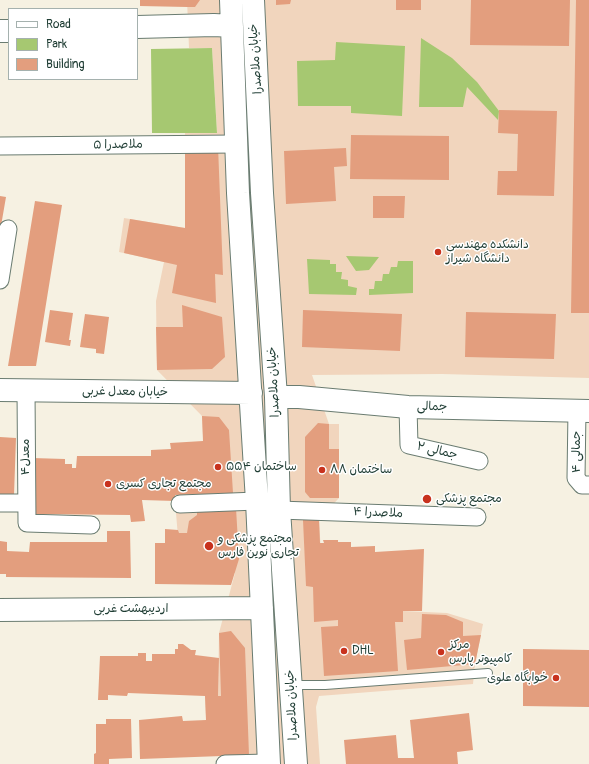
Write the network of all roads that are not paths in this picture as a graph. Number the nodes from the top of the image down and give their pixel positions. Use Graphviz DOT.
graph roads {
  1 [pos="231,0"];
  2 [pos="253,0"];
  3 [pos="232,26"];
  4 [pos="138,27"];
  5 [pos="236,144"];
  6 [pos="0,146"];
  7 [pos="238,193"];
  8 [pos="262,193"];
  9 [pos="8,230"];
  10 [pos="0,280"];
  11 [pos="0,390"];
  12 [pos="26,390"];
  13 [pos="251,393"];
  14 [pos="276,397"];
  15 [pos="408,407"];
  16 [pos="583,411"];
  17 [pos="479,461"];
  18 [pos="589,484"];
  19 [pos="257,500"];
  20 [pos="0,503"];
  21 [pos="26,503"];
  22 [pos="180,504"];
  23 [pos="279,510"];
  24 [pos="477,517"];
  25 [pos="92,525"];
  26 [pos="262,608"];
  27 [pos="0,610"];
  28 [pos="488,673"];
  29 [pos="291,685"];
  30 [pos="225,764"];
  31 [pos="269,764"];
  32 [pos="296,764"];
  1 -- 3 [label="main road, خیابان ملاصدرا"];
  2 -- 8 [label="main road, خیابان ملاصدرا"];
  3 -- 4 [label="main road"];
  3 -- 5 [label="main road, خیابان ملاصدرا"];
  5 -- 6 [label="street, ۵ ملاصدرا"];
  5 -- 7 [label="main road, خیابان ملاصدرا"];
  7 -- 8 [label="main road"];
  7 -- 13 [label="main road, خیابان ملاصدرا"];
  8 -- 14 [label="main road, خیابان ملاصدرا"];
  9 -- 10 [label="street"];
  11 -- 12 [label="main road, خیابان معدل غربی"];
  12 -- 13 [label="main road, خیابان معدل غربی"];
  12 -- 21 [label="street, معدل۴"];
  13 -- 19 [label="main road, خیابان ملاصدرا"];
  14 -- 15 [label="main road, جمالی"];
  14 -- 23 [label="main road, خیابان ملاصدرا"];
  15 -- 16 [label="main road, جمالی"];
  15 -- 17 [label="street, ۲ جمالی"];
  16 -- 18 [label="street, ۴ جمالی"];
  19 -- 22 [label="street"];
  19 -- 26 [label="main road, خیابان ملاصدرا"];
  20 -- 21 [label="street"];
  21 -- 25 [label="street, معدل۴"];
  23 -- 24 [label="street, ۴ ملاصدرا"];
  23 -- 29 [label="main road, خیابان ملاصدرا"];
  26 -- 27 [label="main road, اردیبهشت غربی"];
  26 -- 31 [label="main road, خیابان ملاصدرا"];
  28 -- 29 [label="lane"];
  29 -- 32 [label="main road, خیابان ملاصدرا"];
  30 -- 31 [label="street"];
}
